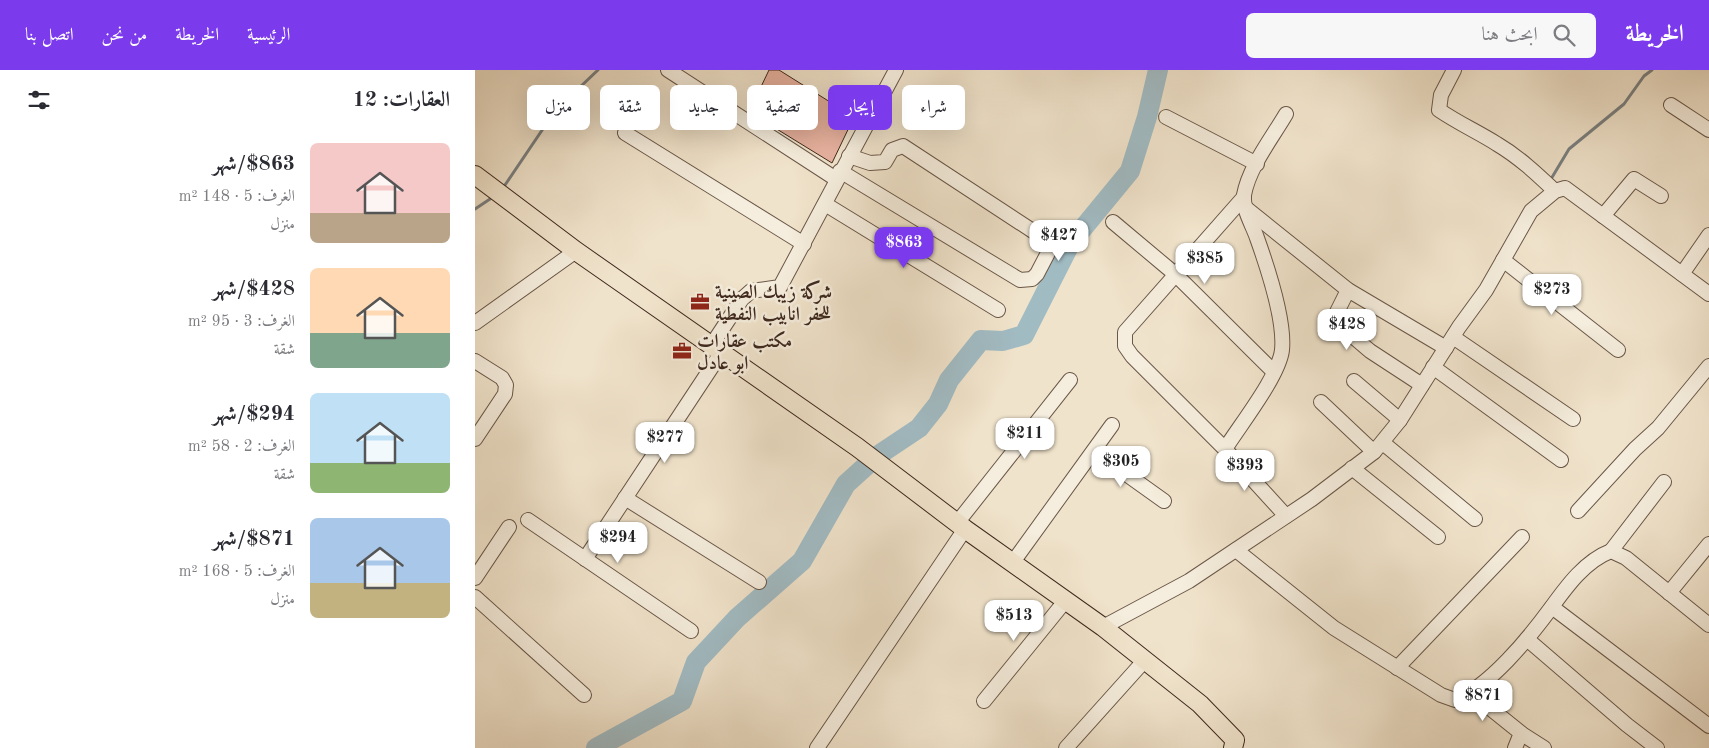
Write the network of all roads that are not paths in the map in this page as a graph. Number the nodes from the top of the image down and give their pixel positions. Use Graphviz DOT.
graph roads {
  1 [pos="668,70"];
  2 [pos="896,70"];
  3 [pos="1454,70"];
  4 [pos="1671,105"];
  5 [pos="1286,114"];
  6 [pos="1166,117"];
  7 [pos="1709,130"];
  8 [pos="625,133"];
  9 [pos="849,156"];
  10 [pos="1257,164"];
  11 [pos="838,175"];
  12 [pos="479,178"];
  13 [pos="1555,191"];
  14 [pos="1661,196"];
  15 [pos="1245,203"];
  16 [pos="825,204"];
  17 [pos="1603,216"];
  18 [pos="1113,222"];
  19 [pos="1709,235"];
  20 [pos="804,244"];
  21 [pos="576,251"];
  22 [pos="1503,260"];
  23 [pos="1175,274"];
  24 [pos="1681,274"];
  25 [pos="1348,290"];
  26 [pos="1709,294"];
  27 [pos="998,310"];
  28 [pos="475,323"];
  29 [pos="1450,342"];
  30 [pos="716,349"];
  31 [pos="1618,350"];
  32 [pos="475,361"];
  33 [pos="1709,366"];
  34 [pos="1433,368"];
  35 [pos="1274,372"];
  36 [pos="1070,380"];
  37 [pos="1354,381"];
  38 [pos="1422,385"];
  39 [pos="1321,402"];
  40 [pos="1573,419"];
  41 [pos="1399,420"];
  42 [pos="1113,425"];
  43 [pos="475,439"];
  44 [pos="1378,448"];
  45 [pos="1225,449"];
  46 [pos="1093,451"];
  47 [pos="1561,460"];
  48 [pos="1352,468"];
  49 [pos="1664,482"];
  50 [pos="625,498"];
  51 [pos="1165,501"];
  52 [pos="1578,511"];
  53 [pos="1286,516"];
  54 [pos="1475,519"];
  55 [pos="528,520"];
  56 [pos="961,526"];
  57 [pos="509,527"];
  58 [pos="1438,537"];
  59 [pos="1522,537"];
  60 [pos="1709,544"];
  61 [pos="1235,550"];
  62 [pos="1611,550"];
  63 [pos="585,558"];
  64 [pos="1013,562"];
  65 [pos="475,578"];
  66 [pos="759,582"];
  67 [pos="1669,593"];
  68 [pos="475,597"];
  69 [pos="1065,600"];
  70 [pos="1552,607"];
  71 [pos="1709,625"];
  72 [pos="1103,627"];
  73 [pos="691,631"];
  74 [pos="1527,639"];
  75 [pos="1145,660"];
  76 [pos="1397,668"];
  77 [pos="1470,692"];
  78 [pos="584,695"];
  79 [pos="984,701"];
  80 [pos="1709,726"];
  81 [pos="1522,734"];
  82 [pos="1237,745"];
  83 [pos="1538,746"];
  84 [pos="817,748"];
  85 [pos="1066,748"];
  86 [pos="1515,748"];
  87 [pos="1657,748"];
  1 -- 11 [label="street"];
  2 -- 9 [label="street"];
  3 -- 13 [label="street"];
  4 -- 7 [label="street"];
  5 -- 10 [label="street"];
  6 -- 10 [label="street"];
  8 -- 20 [label="street"];
  9 -- 11 [label="street"];
  9 -- 11 [label="street"];
  10 -- 15 [label="street"];
  11 -- 16 [label="street"];
  12 -- 21 [label="main road"];
  13 -- 17 [label="street"];
  13 -- 22 [label="street"];
  14 -- 17 [label="street"];
  15 -- 23 [label="street"];
  15 -- 25 [label="street"];
  15 -- 35 [label="street"];
  16 -- 20 [label="street"];
  16 -- 27 [label="street"];
  17 -- 24 [label="street"];
  18 -- 23 [label="street"];
  19 -- 24 [label="street"];
  20 -- 30 [label="street"];
  21 -- 28 [label="street"];
  21 -- 30 [label="main road"];
  22 -- 29 [label="street"];
  22 -- 31 [label="street"];
  23 -- 35 [label="street"];
  23 -- 45 [label="street"];
  24 -- 26 [label="street"];
  25 -- 29 [label="street"];
  25 -- 38 [label="street"];
  29 -- 34 [label="street"];
  29 -- 40 [label="street"];
  30 -- 50 [label="street"];
  30 -- 56 [label="main road"];
  32 -- 43 [label="street"];
  33 -- 52 [label="street"];
  34 -- 38 [label="street"];
  34 -- 47 [label="street"];
  35 -- 45 [label="street"];
  36 -- 56 [label="street"];
  37 -- 41 [label="street"];
  38 -- 41 [label="street"];
  39 -- 44 [label="street"];
  41 -- 44 [label="street"];
  42 -- 46 [label="street"];
  44 -- 48 [label="street"];
  44 -- 54 [label="street"];
  45 -- 53 [label="street"];
  46 -- 51 [label="street"];
  46 -- 64 [label="street"];
  48 -- 53 [label="street"];
  48 -- 58 [label="street"];
  49 -- 62 [label="street"];
  50 -- 63 [label="street"];
  50 -- 66 [label="street"];
  53 -- 61 [label="street"];
  55 -- 63 [label="street"];
  56 -- 64 [label="main road"];
  56 -- 84 [label="street"];
  57 -- 65 [label="street"];
  59 -- 76 [label="street"];
  60 -- 67 [label="street"];
  61 -- 72 [label="street"];
  61 -- 76 [label="street"];
  62 -- 67 [label="street"];
  62 -- 70 [label="street"];
  63 -- 73 [label="street"];
  64 -- 69 [label="main road"];
  67 -- 71 [label="street"];
  68 -- 78 [label="street"];
  69 -- 72 [label="main road"];
  69 -- 79 [label="street"];
  70 -- 74 [label="street"];
  70 -- 80 [label="street"];
  72 -- 75 [label="main road"];
  74 -- 77 [label="street"];
  74 -- 87 [label="street"];
  75 -- 82 [label="main road"];
  75 -- 85 [label="street"];
  76 -- 77 [label="street"];
  77 -- 81 [label="street"];
  81 -- 83 [label="street"];
  81 -- 86 [label="street"];
}
